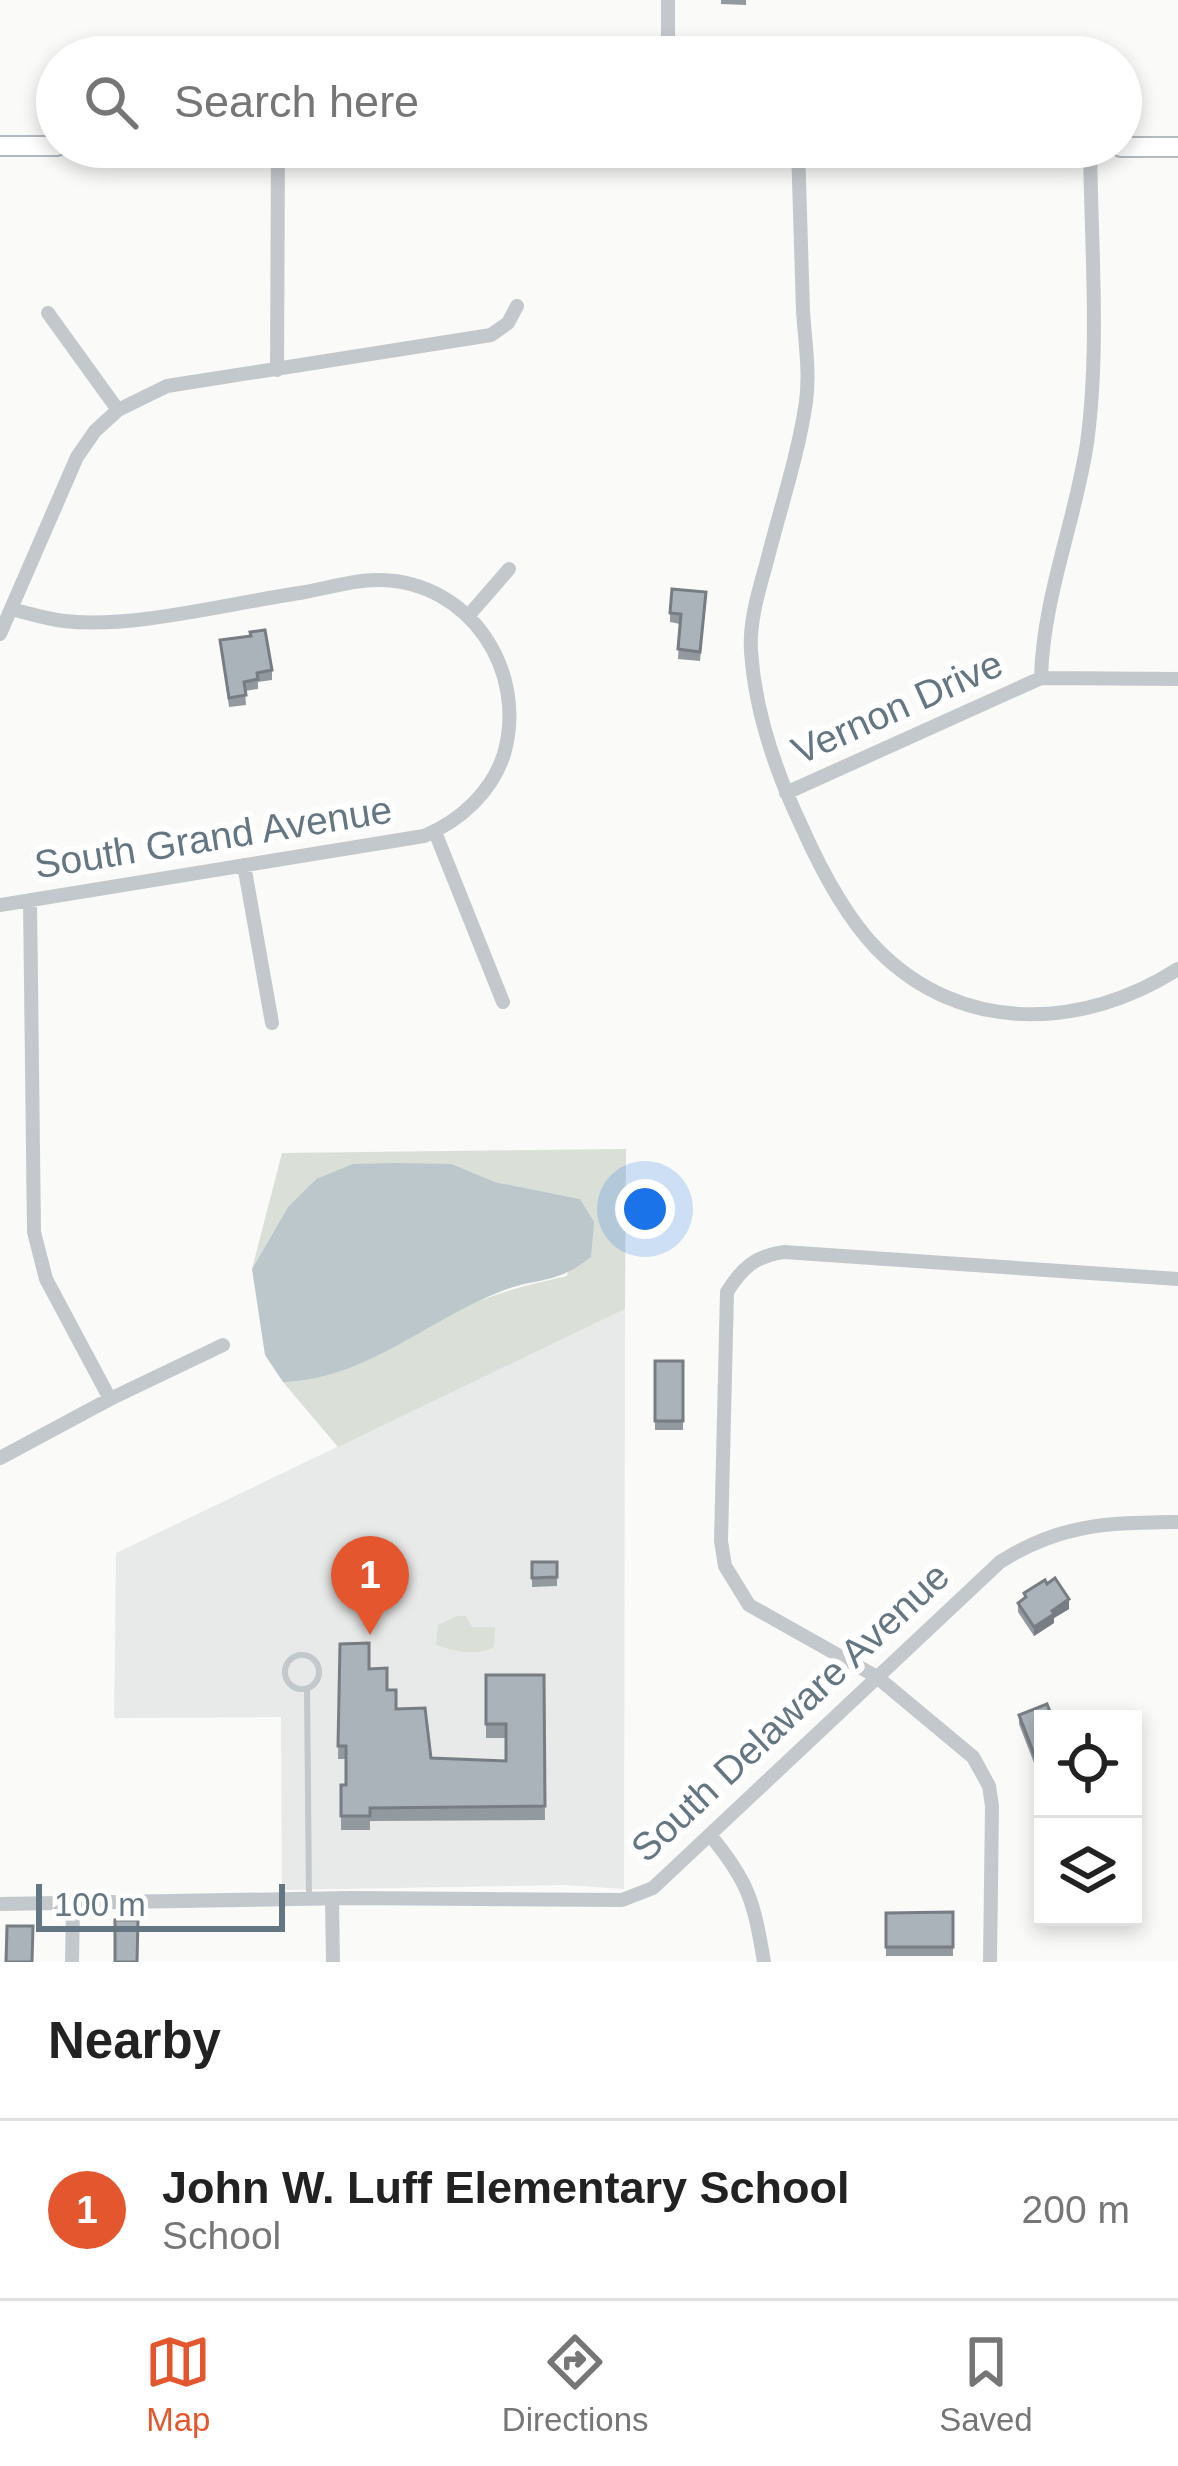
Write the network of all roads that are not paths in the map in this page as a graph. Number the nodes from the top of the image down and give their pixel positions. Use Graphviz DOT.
graph roads {
  1 [pos="668,0"];
  2 [pos="668,36"];
  3 [pos="0,146"];
  4 [pos="36,146"];
  5 [pos="1142,147"];
  6 [pos="1178,147"];
  7 [pos="278,168"];
  8 [pos="799,168"];
  9 [pos="1090,168"];
  10 [pos="517,305"];
  11 [pos="48,313"];
  12 [pos="277,370"];
  13 [pos="118,410"];
  14 [pos="509,569"];
  15 [pos="10,609"];
  16 [pos="469,615"];
  17 [pos="0,634"];
  18 [pos="1040,678"];
  19 [pos="1178,680"];
  20 [pos="786,793"];
  21 [pos="435,832"];
  22 [pos="244,866"];
  23 [pos="31,900"];
  24 [pos="0,905"];
  25 [pos="1178,969"];
  26 [pos="503,1002"];
  27 [pos="272,1023"];
  28 [pos="1178,1279"];
  29 [pos="223,1346"];
  30 [pos="110,1399"];
  31 [pos="0,1458"];
  32 [pos="1178,1522"];
  33 [pos="877,1677"];
  34 [pos="307,1689"];
  35 [pos="710,1834"];
  36 [pos="332,1899"];
  37 [pos="309,1900"];
  38 [pos="0,1904"];
  39 [pos="73,1904"];
  40 [pos="72,1962"];
  41 [pos="333,1962"];
  42 [pos="764,1962"];
  43 [pos="990,1962"];
  1 -- 2 [label="street"];
  3 -- 4 [label="main road"];
  5 -- 6 [label="main road"];
  7 -- 12 [label="street"];
  8 -- 20 [label="street"];
  9 -- 18 [label="street"];
  10 -- 12 [label="street"];
  11 -- 13 [label="street"];
  12 -- 13 [label="street"];
  13 -- 15 [label="street"];
  14 -- 16 [label="street"];
  15 -- 16 [label="street"];
  15 -- 17 [label="street"];
  16 -- 21 [label="street"];
  18 -- 19 [label="street, Vernon Drive"];
  18 -- 20 [label="street, Vernon Drive"];
  20 -- 25 [label="street"];
  21 -- 22 [label="street, South Grand Avenue"];
  21 -- 26 [label="street"];
  22 -- 23 [label="street, South Grand Avenue"];
  22 -- 27 [label="street"];
  23 -- 24 [label="street, South Grand Avenue"];
  23 -- 30 [label="street"];
  28 -- 33 [label="street"];
  29 -- 30 [label="street"];
  30 -- 31 [label="street"];
  32 -- 33 [label="street, South Delaware Avenue"];
  33 -- 35 [label="street, South Delaware Avenue"];
  33 -- 43 [label="street"];
  34 -- 34 [label="lane"];
  34 -- 37 [label="lane"];
  35 -- 36 [label="street, South Delaware Avenue"];
  35 -- 42 [label="street"];
  36 -- 37 [label="street, South Delaware Avenue"];
  36 -- 41 [label="street"];
  37 -- 39 [label="street, South Delaware Avenue"];
  38 -- 39 [label="street, South Delaware Avenue"];
  39 -- 40 [label="street"];
}
